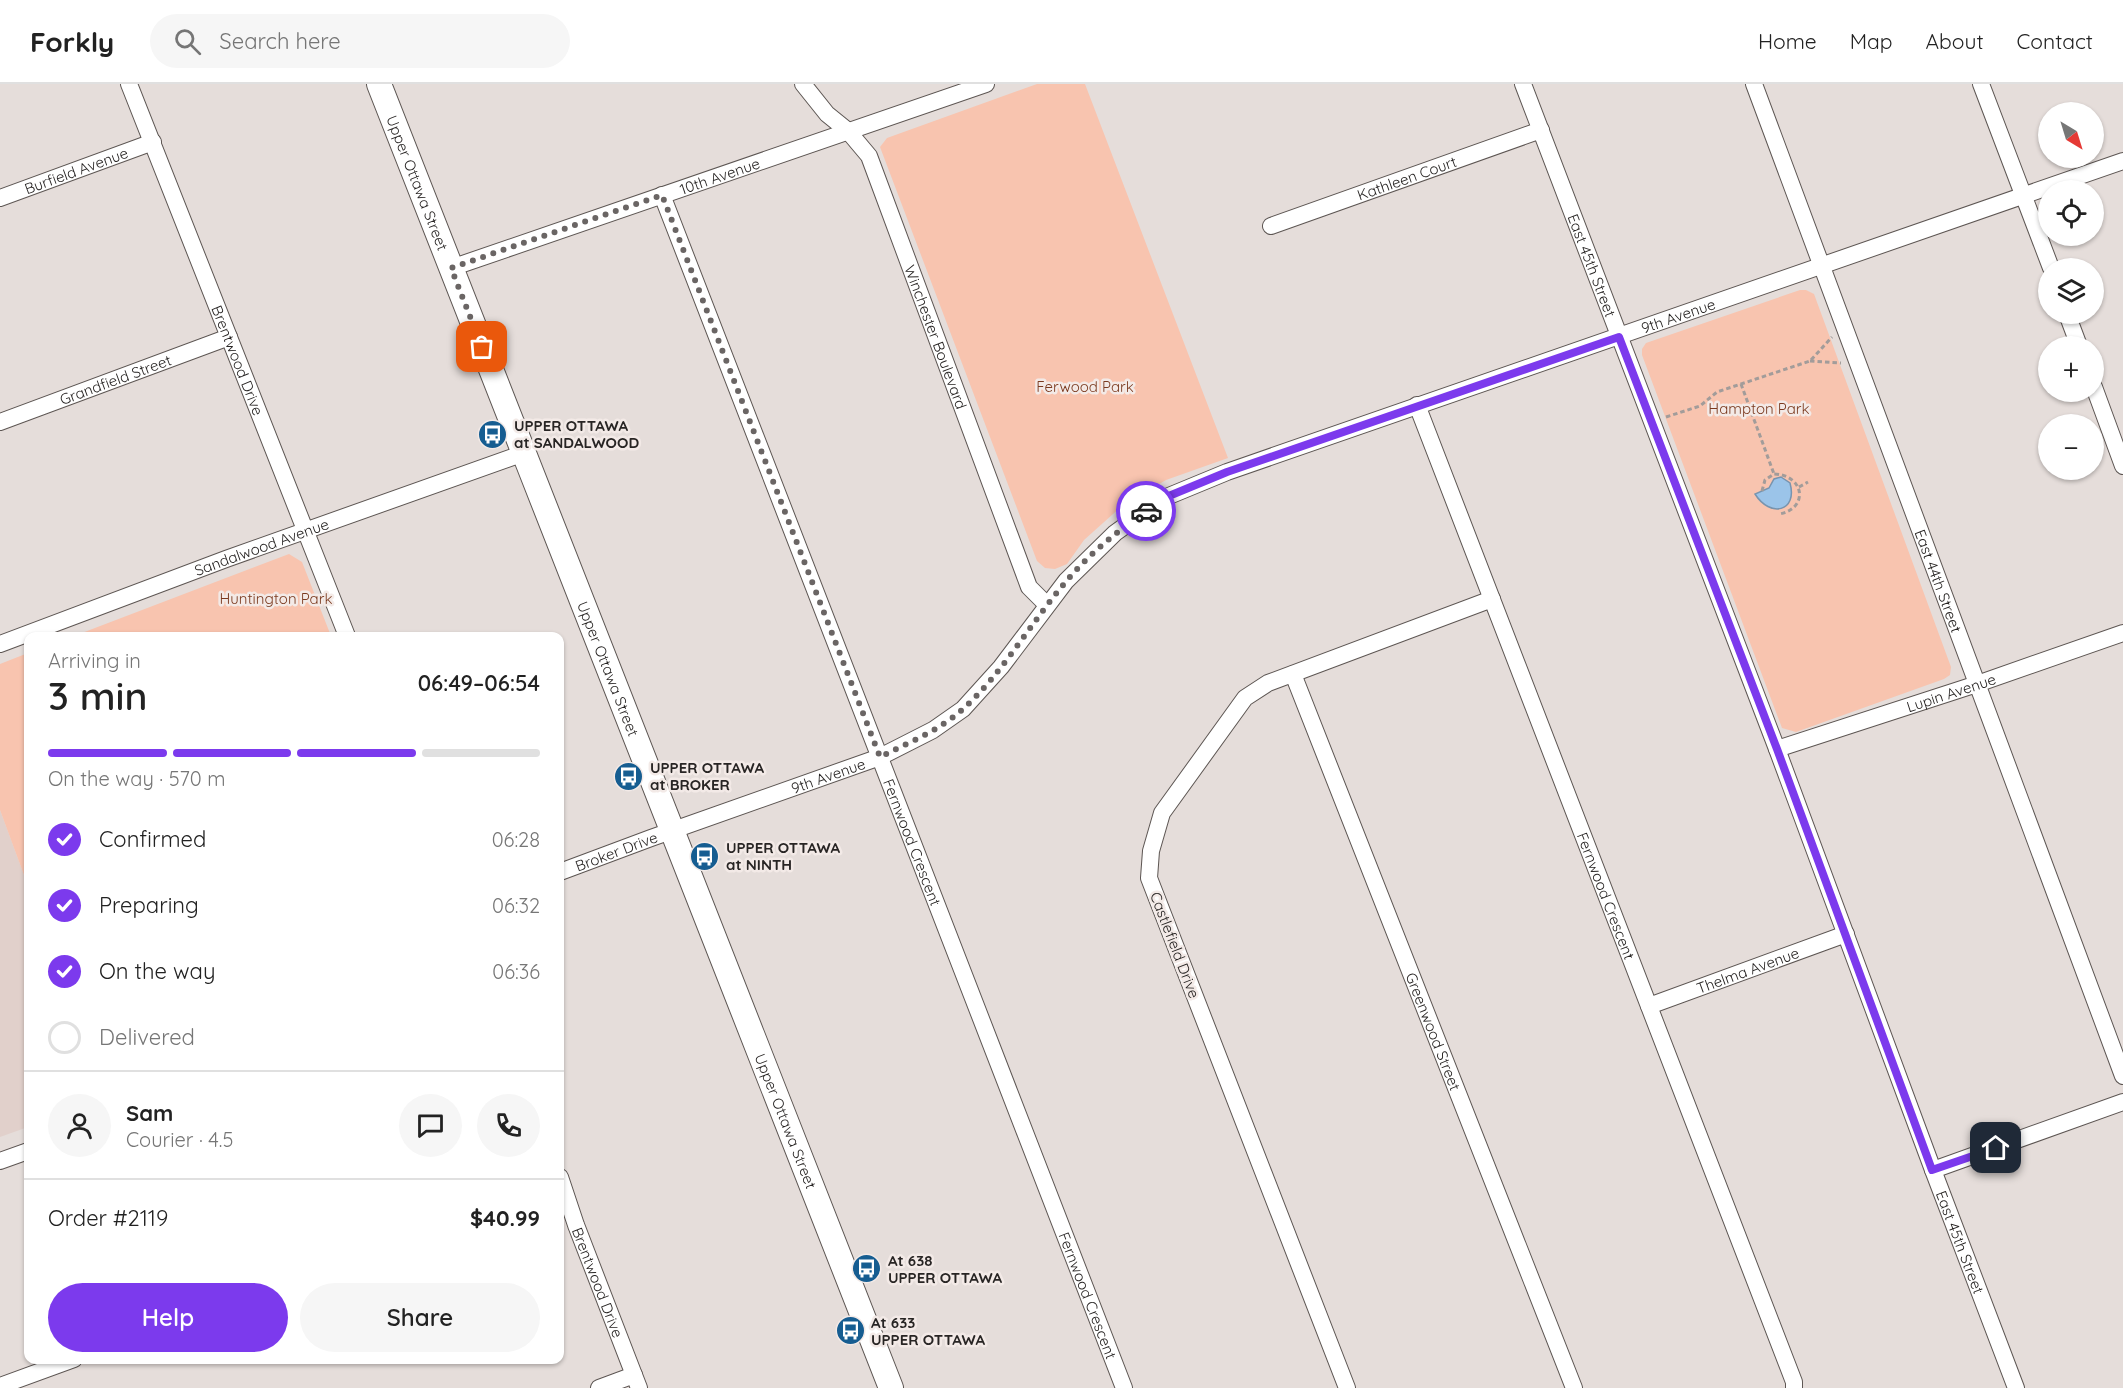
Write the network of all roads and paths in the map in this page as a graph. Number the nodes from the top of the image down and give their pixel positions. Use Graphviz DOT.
graph roads {
  1 [pos="129,84"];
  2 [pos="379,84"];
  3 [pos="803,84"];
  4 [pos="986,84"];
  5 [pos="1523,84"];
  6 [pos="1754,84"];
  7 [pos="1981,84"];
  8 [pos="1541,130"];
  9 [pos="848,131"];
  10 [pos="153,142"];
  11 [pos="2123,161"];
  12 [pos="662,195"];
  13 [pos="2024,195"];
  14 [pos="0,198"];
  15 [pos="1271,226"];
  16 [pos="2046,258"];
  17 [pos="1821,265"];
  18 [pos="451,268"];
  19 [pos="1843,324"];
  20 [pos="229,337"];
  21 [pos="1619,337"];
  22 [pos="1810,361"];
  23 [pos="1858,364"];
  24 [pos="1741,384"];
  25 [pos="2100,402"];
  26 [pos="1417,405"];
  27 [pos="0,422"];
  28 [pos="1652,422"];
  29 [pos="524,453"];
  30 [pos="2123,466"];
  31 [pos="1774,474"];
  32 [pos="1808,482"];
  33 [pos="1798,487"];
  34 [pos="1762,491"];
  35 [pos="1779,514"];
  36 [pos="306,531"];
  37 [pos="1492,600"];
  38 [pos="1047,605"];
  39 [pos="32,632"];
  40 [pos="345,632"];
  41 [pos="2123,633"];
  42 [pos="24,635"];
  43 [pos="0,644"];
  44 [pos="1293,674"];
  45 [pos="1977,684"];
  46 [pos="1777,749"];
  47 [pos="880,757"];
  48 [pos="672,830"];
  49 [pos="564,870"];
  50 [pos="1846,934"];
  51 [pos="1649,1006"];
  52 [pos="2123,1076"];
  53 [pos="2123,1102"];
  54 [pos="24,1152"];
  55 [pos="0,1161"];
  56 [pos="1932,1170"];
  57 [pos="564,1190"];
  58 [pos="60,1364"];
  59 [pos="637,1381"];
  60 [pos="0,1386"];
  61 [pos="599,1388"];
  62 [pos="891,1388"];
  63 [pos="1124,1388"];
  64 [pos="1347,1388"];
  65 [pos="1574,1388"];
  66 [pos="1794,1388"];
  67 [pos="2016,1388"];
  1 -- 10 [label="street, Brentwood Drive"];
  2 -- 18 [label="main road, Upper Ottawa Street"];
  3 -- 9 [label="street, Winchester Boulevard"];
  4 -- 9 [label="street, 10th Avenue"];
  5 -- 8 [label="street, East 45th Street"];
  6 -- 17 [label="street, East 44th Street"];
  7 -- 13 [label="street"];
  8 -- 15 [label="street, Kathleen Court"];
  8 -- 21 [label="street, East 45th Street"];
  9 -- 12 [label="street, 10th Avenue"];
  9 -- 38 [label="street, Winchester Boulevard"];
  10 -- 14 [label="street, Burfield Avenue"];
  10 -- 20 [label="street, Brentwood Drive"];
  11 -- 13 [label="street, 9th Avenue"];
  12 -- 18 [label="street, 10th Avenue"];
  12 -- 47 [label="street, Fernwood Crescent"];
  13 -- 16 [label="street"];
  13 -- 17 [label="street, 9th Avenue"];
  17 -- 19 [label="street, East 44th Street"];
  17 -- 21 [label="street, 9th Avenue"];
  18 -- 29 [label="main road, Upper Ottawa Street"];
  19 -- 22 [label="path"];
  19 -- 23 [label="street, East 44th Street"];
  20 -- 27 [label="street, Grandfield Street"];
  20 -- 36 [label="street, Brentwood Drive"];
  21 -- 26 [label="street, 9th Avenue"];
  21 -- 28 [label="street, East 45th Street"];
  22 -- 23 [label="path"];
  22 -- 24 [label="path"];
  23 -- 45 [label="street, East 44th Street"];
  24 -- 28 [label="path"];
  24 -- 31 [label="path"];
  25 -- 30 [label="street"];
  26 -- 37 [label="street, Fernwood Crescent"];
  26 -- 38 [label="street, 9th Avenue"];
  28 -- 46 [label="street, East 45th Street"];
  29 -- 36 [label="street, Sandalwood Avenue"];
  29 -- 48 [label="main road, Upper Ottawa Street"];
  31 -- 33 [label="path"];
  31 -- 34 [label="path"];
  32 -- 33 [label="path"];
  33 -- 35 [label="path"];
  36 -- 39 [label="street, Sandalwood Avenue"];
  36 -- 40 [label="street, Brentwood Drive"];
  37 -- 44 [label="street, Castlefield Drive"];
  37 -- 51 [label="street, Fernwood Crescent"];
  38 -- 47 [label="street, 9th Avenue"];
  41 -- 45 [label="street, Lupin Avenue"];
  42 -- 43 [label="street, Sandalwood Avenue"];
  44 -- 64 [label="street, Castlefield Drive"];
  44 -- 65 [label="street, Greenwood Street"];
  45 -- 46 [label="street, Lupin Avenue"];
  45 -- 52 [label="street, East 44th Street"];
  46 -- 50 [label="street, East 45th Street"];
  47 -- 48 [label="street, 9th Avenue"];
  47 -- 63 [label="street, Fernwood Crescent"];
  48 -- 49 [label="street, Broker Drive"];
  48 -- 62 [label="main road, Upper Ottawa Street"];
  50 -- 51 [label="street, Thelma Avenue"];
  50 -- 56 [label="street, East 45th Street"];
  51 -- 66 [label="street, Fernwood Crescent"];
  53 -- 56 [label="street"];
  54 -- 55 [label="street"];
  56 -- 67 [label="street, East 45th Street"];
  57 -- 59 [label="street, Brentwood Drive"];
  58 -- 60 [label="street"];
  59 -- 61 [label="street"];
}
